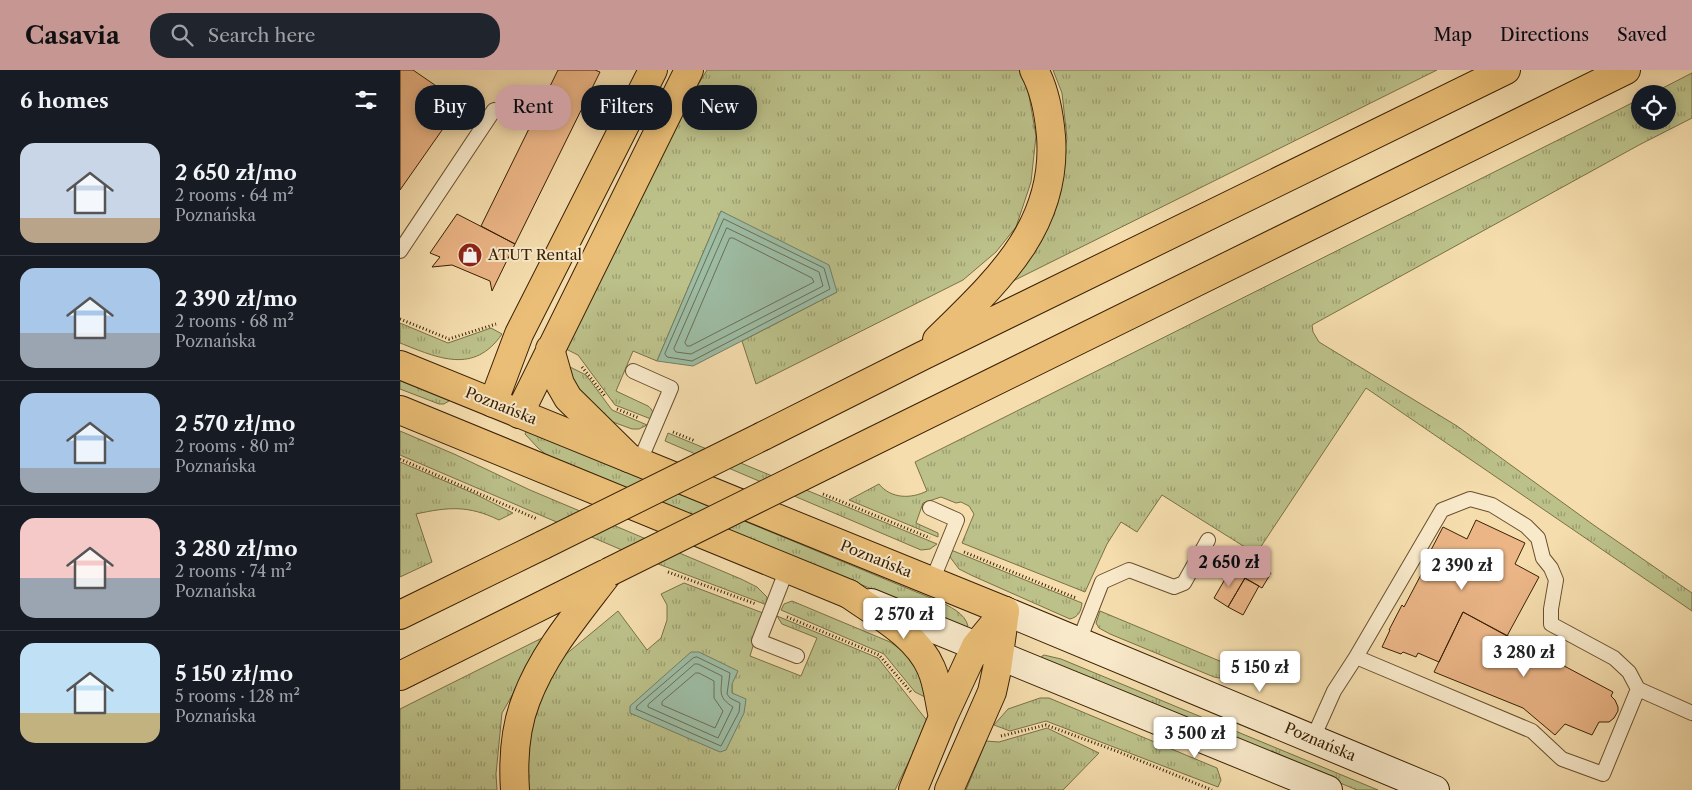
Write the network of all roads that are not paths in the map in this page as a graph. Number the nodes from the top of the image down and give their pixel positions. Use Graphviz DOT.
graph roads {
  1 [pos="653,70"];
  2 [pos="689,70"];
  3 [pos="1034,70"];
  4 [pos="1506,70"];
  5 [pos="1626,70"];
  6 [pos="494,110"];
  7 [pos="400,251"];
  8 [pos="550,349"];
  9 [pos="922,356"];
  10 [pos="400,365"];
  11 [pos="632,371"];
  12 [pos="493,403"];
  13 [pos="400,410"];
  14 [pos="519,414"];
  15 [pos="489,447"];
  16 [pos="634,460"];
  17 [pos="930,508"];
  18 [pos="1208,540"];
  19 [pos="787,569"];
  20 [pos="609,572"];
  21 [pos="932,581"];
  22 [pos="849,594"];
  23 [pos="1005,611"];
  24 [pos="400,615"];
  25 [pos="1079,641"];
  26 [pos="988,651"];
  27 [pos="797,656"];
  28 [pos="1356,657"];
  29 [pos="400,676"];
  30 [pos="1638,689"];
  31 [pos="1692,713"];
  32 [pos="943,716"];
  33 [pos="1313,738"];
  34 [pos="515,790"];
  35 [pos="913,790"];
  36 [pos="949,790"];
  37 [pos="1328,790"];
  38 [pos="1434,790"];
  1 -- 12 [label="main road"];
  2 -- 8 [label="main road"];
  3 -- 9 [label="main road"];
  4 -- 9 [label="main road"];
  5 -- 20 [label="main road, bridge"];
  6 -- 7 [label="lane"];
  8 -- 14 [label="main road"];
  8 -- 16 [label="main road"];
  9 -- 24 [label="main road, bridge"];
  10 -- 12 [label="main road, Poznańska"];
  11 -- 16 [label="lane"];
  12 -- 14 [label="main road, Poznańska"];
  12 -- 15 [label="main road"];
  13 -- 15 [label="main road"];
  14 -- 15 [label="main road"];
  14 -- 16 [label="main road, Poznańska"];
  15 -- 19 [label="main road"];
  16 -- 21 [label="main road, Poznańska"];
  17 -- 21 [label="lane"];
  18 -- 25 [label="lane"];
  19 -- 22 [label="main road"];
  19 -- 27 [label="lane"];
  20 -- 29 [label="main road"];
  20 -- 34 [label="main road"];
  21 -- 23 [label="main road, Poznańska"];
  22 -- 26 [label="main road"];
  22 -- 32 [label="main road"];
  23 -- 25 [label="main road, Poznańska"];
  23 -- 26 [label="main road"];
  25 -- 33 [label="main road, Poznańska"];
  26 -- 32 [label="main road"];
  26 -- 36 [label="main road"];
  26 -- 37 [label="main road"];
  28 -- 30 [label="lane"];
  28 -- 30 [label="lane"];
  28 -- 33 [label="lane"];
  30 -- 31 [label="lane"];
  32 -- 35 [label="main road"];
  33 -- 38 [label="main road, Poznańska"];
}
